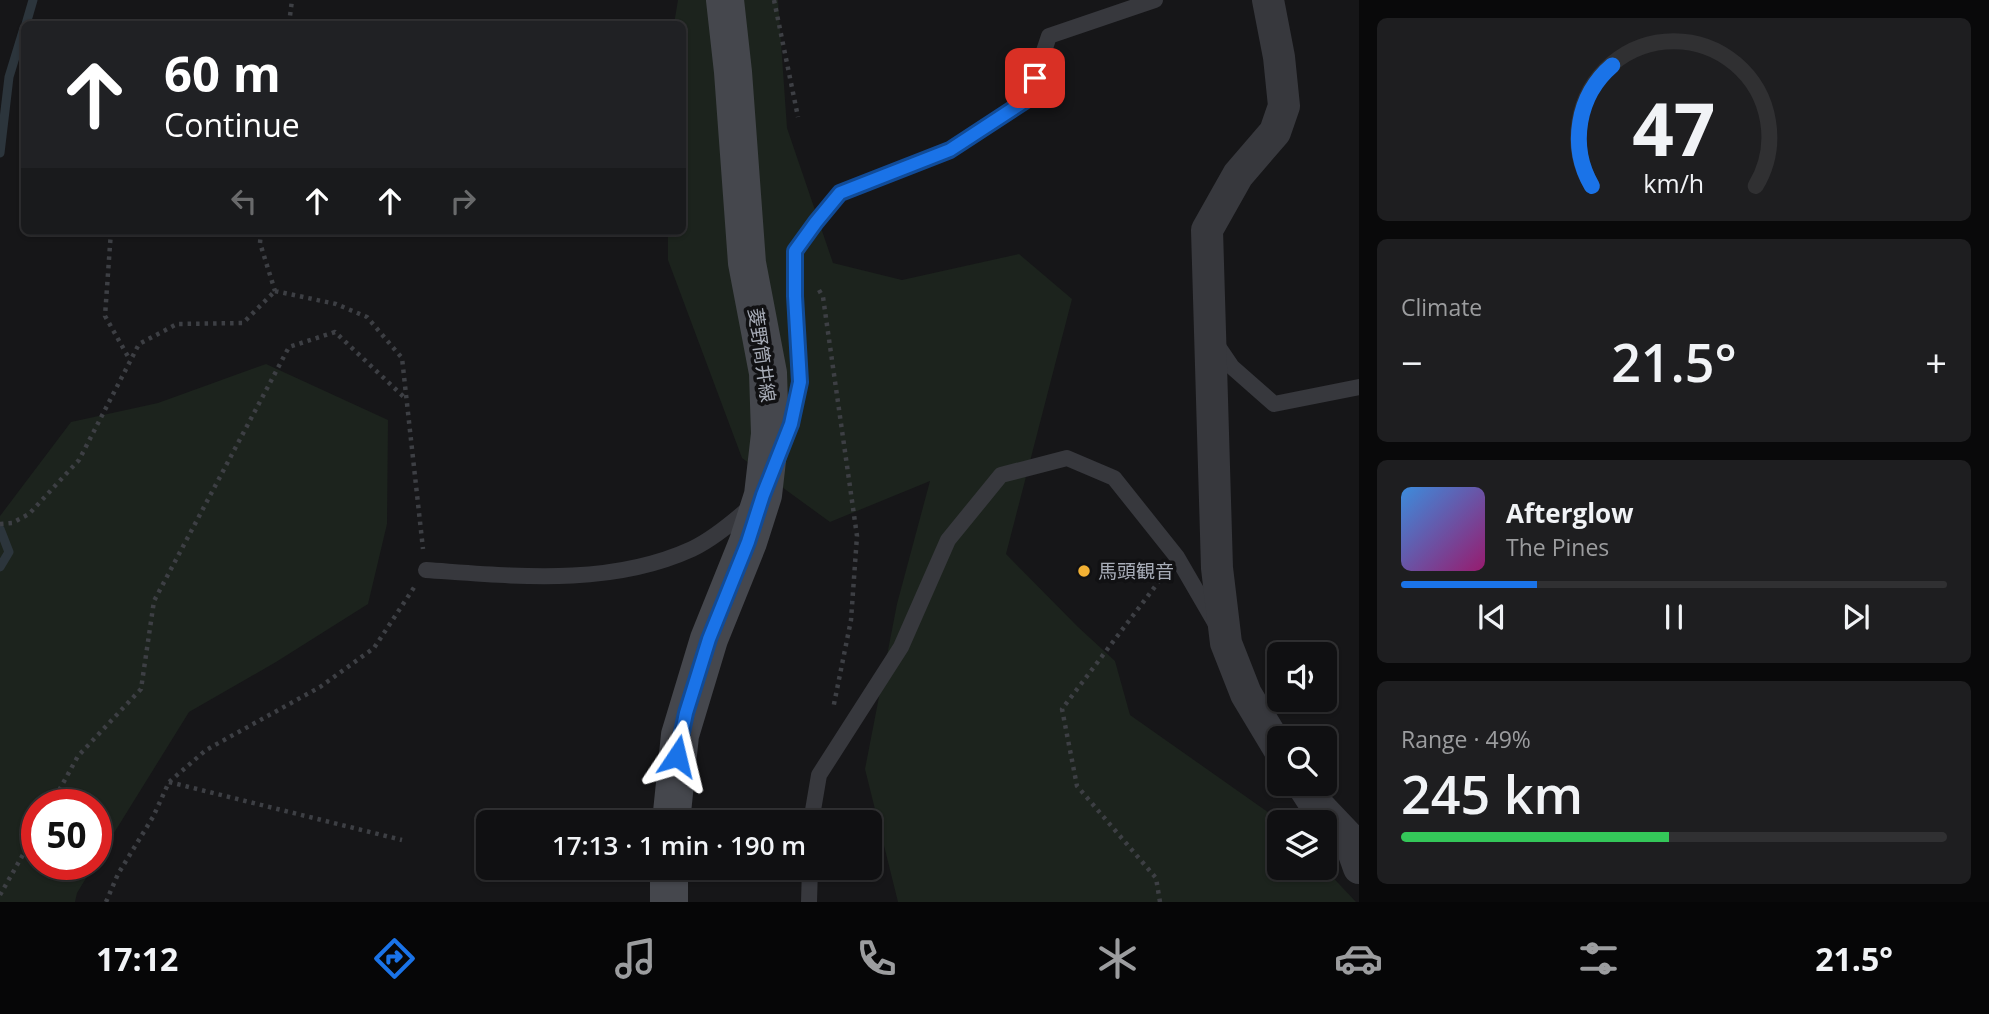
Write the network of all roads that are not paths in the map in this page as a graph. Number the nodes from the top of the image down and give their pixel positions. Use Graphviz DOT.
graph roads {
  1 [pos="725,0"];
  2 [pos="1155,0"];
  3 [pos="1268,0"];
  4 [pos="1211,334"];
  5 [pos="1359,387"];
  6 [pos="763,495"];
  7 [pos="426,570"];
  8 [pos="1226,643"];
  9 [pos="1267,729"];
  10 [pos="1310,796"];
  11 [pos="672,810"];
  12 [pos="813,810"];
  13 [pos="1354,839"];
  14 [pos="1359,868"];
  15 [pos="669,880"];
  16 [pos="810,880"];
  17 [pos="669,902"];
  18 [pos="809,902"];
  1 -- 6 [label="main road, 菱野筒井線"];
  2 -- 6 [label="lane"];
  3 -- 4 [label="street"];
  4 -- 5 [label="lane"];
  4 -- 8 [label="street"];
  6 -- 7 [label="lane"];
  6 -- 11 [label="main road, 菱野筒井線"];
  8 -- 9 [label="street"];
  8 -- 12 [label="lane"];
  10 -- 13 [label="street"];
  13 -- 14 [label="street"];
  15 -- 17 [label="main road"];
  16 -- 18 [label="lane"];
}
